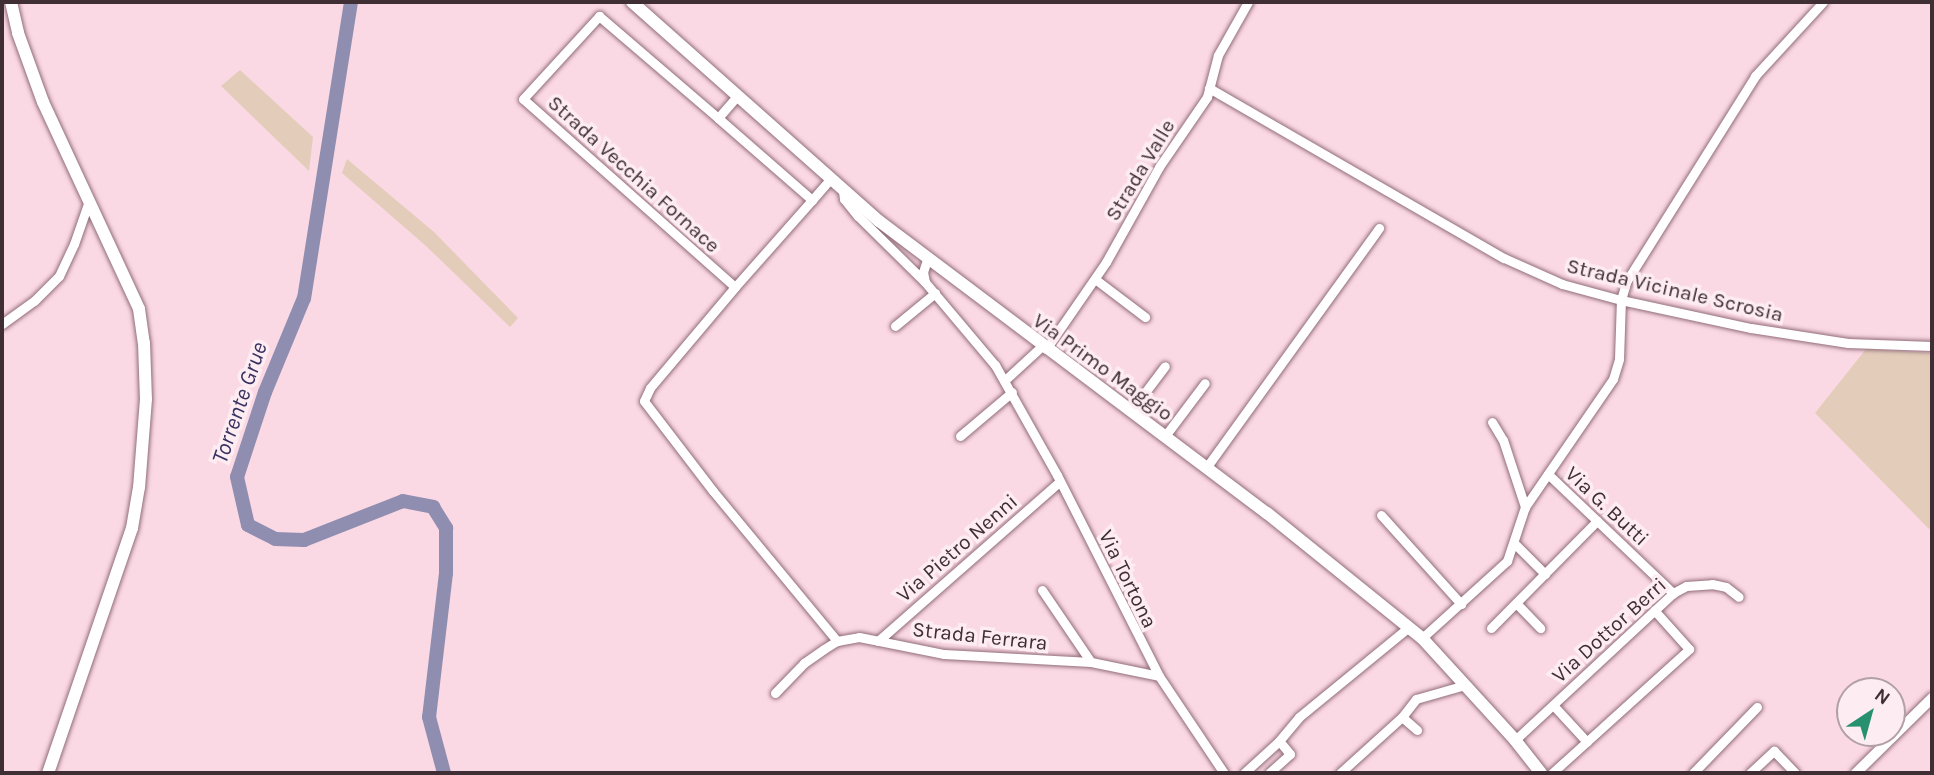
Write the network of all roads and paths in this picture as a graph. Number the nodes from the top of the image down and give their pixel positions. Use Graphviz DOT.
graph roads {
  1 [pos="11,2"];
  2 [pos="632,2"];
  3 [pos="1248,2"];
  4 [pos="1823,2"];
  5 [pos="1209,88"];
  6 [pos="737,96"];
  7 [pos="718,118"];
  8 [pos="830,179"];
  9 [pos="843,191"];
  10 [pos="89,199"];
  11 [pos="812,200"];
  12 [pos="1379,228"];
  13 [pos="927,260"];
  14 [pos="1094,279"];
  15 [pos="925,282"];
  16 [pos="735,287"];
  17 [pos="934,293"];
  18 [pos="1621,300"];
  19 [pos="1145,317"];
  20 [pos="2,324"];
  21 [pos="895,326"];
  22 [pos="1932,346"];
  23 [pos="1044,348"];
  24 [pos="1165,366"];
  25 [pos="1004,380"];
  26 [pos="1205,383"];
  27 [pos="1012,392"];
  28 [pos="1131,411"];
  29 [pos="1492,422"];
  30 [pos="960,436"];
  31 [pos="1165,436"];
  32 [pos="1206,468"];
  33 [pos="1548,474"];
  34 [pos="1060,481"];
  35 [pos="1525,506"];
  36 [pos="1381,515"];
  37 [pos="1597,520"];
  38 [pos="1514,543"];
  39 [pos="1545,574"];
  40 [pos="1042,590"];
  41 [pos="1673,593"];
  42 [pos="1739,597"];
  43 [pos="1516,603"];
  44 [pos="1461,604"];
  45 [pos="1654,610"];
  46 [pos="1409,626"];
  47 [pos="1491,628"];
  48 [pos="1540,628"];
  49 [pos="1422,638"];
  50 [pos="837,641"];
  51 [pos="878,641"];
  52 [pos="1091,663"];
  53 [pos="1158,676"];
  54 [pos="1465,685"];
  55 [pos="775,693"];
  56 [pos="1932,698"];
  57 [pos="1553,705"];
  58 [pos="1758,707"];
  59 [pos="1402,717"];
  60 [pos="1417,730"];
  61 [pos="1515,740"];
  62 [pos="1279,741"];
  63 [pos="1587,743"];
  64 [pos="48,773"];
  65 [pos="1224,773"];
  66 [pos="1244,773"];
  67 [pos="1269,773"];
  68 [pos="1340,773"];
  69 [pos="1541,773"];
  70 [pos="1552,773"];
  71 [pos="1693,773"];
  72 [pos="1750,773"];
  73 [pos="1795,773"];
  74 [pos="1856,773"];
  1 -- 10 [label="main road"];
  2 -- 6 [label="main road, Via Primo Maggio"];
  3 -- 5 [label="street, Strada Valle"];
  4 -- 18 [label="street"];
  5 -- 14 [label="street, Strada Valle"];
  5 -- 18 [label="street, Strada Vicinale Scrosia"];
  6 -- 7 [label="street"];
  6 -- 8 [label="main road, Via Primo Maggio"];
  7 -- 11 [label="street, Strada Vecchia Fornace"];
  7 -- 16 [label="street, Strada Vecchia Fornace"];
  8 -- 9 [label="main road, Via Primo Maggio"];
  8 -- 11 [label="street"];
  9 -- 13 [label="main road, Via Primo Maggio"];
  9 -- 15 [label="street, Via Tortona"];
  10 -- 20 [label="street"];
  10 -- 64 [label="main road"];
  11 -- 16 [label="street"];
  12 -- 32 [label="street"];
  13 -- 15 [label="street"];
  13 -- 23 [label="main road, Via Primo Maggio"];
  14 -- 19 [label="street"];
  14 -- 23 [label="street, Strada Valle"];
  15 -- 17 [label="street, Via Tortona"];
  16 -- 50 [label="street"];
  17 -- 21 [label="street"];
  17 -- 25 [label="street, Via Tortona"];
  18 -- 22 [label="street, Strada Vicinale Scrosia"];
  18 -- 33 [label="street"];
  23 -- 25 [label="street, Strada Valle"];
  23 -- 28 [label="main road, Via Primo Maggio"];
  24 -- 28 [label="street"];
  25 -- 27 [label="street, Via Tortona"];
  26 -- 31 [label="street"];
  27 -- 30 [label="street"];
  27 -- 34 [label="street, Via Tortona"];
  28 -- 31 [label="main road, Via Primo Maggio"];
  29 -- 35 [label="street"];
  31 -- 32 [label="main road, Via Primo Maggio"];
  32 -- 46 [label="main road, Via Primo Maggio"];
  33 -- 35 [label="street"];
  33 -- 37 [label="street, Via G. Butti"];
  34 -- 51 [label="street, Via Pietro Nenni"];
  34 -- 53 [label="street, Via Tortona"];
  35 -- 38 [label="street"];
  36 -- 44 [label="street"];
  37 -- 39 [label="street"];
  37 -- 41 [label="street, Via G. Butti"];
  38 -- 39 [label="street"];
  38 -- 44 [label="street"];
  39 -- 43 [label="street"];
  40 -- 52 [label="street"];
  41 -- 42 [label="street, Via Dottor Berri"];
  41 -- 45 [label="street, Via Dottor Berri"];
  43 -- 47 [label="street"];
  43 -- 48 [label="street"];
  44 -- 49 [label="street"];
  45 -- 57 [label="street, Via Dottor Berri"];
  45 -- 63 [label="street"];
  46 -- 49 [label="main road, Via Primo Maggio"];
  46 -- 62 [label="street"];
  49 -- 54 [label="main road, Via Primo Maggio"];
  50 -- 51 [label="street, Strada Ferrara"];
  50 -- 55 [label="street"];
  51 -- 52 [label="street, Strada Ferrara"];
  52 -- 53 [label="street, Strada Ferrara"];
  53 -- 65 [label="street, Via Tortona"];
  54 -- 59 [label="street"];
  54 -- 61 [label="main road, Via Primo Maggio"];
  56 -- 74 [label="street"];
  57 -- 61 [label="street, Via Dottor Berri"];
  57 -- 63 [label="street"];
  58 -- 71 [label="street"];
  59 -- 60 [label="street"];
  59 -- 68 [label="street"];
  61 -- 69 [label="main road, Via Primo Maggio"];
  62 -- 66 [label="street"];
  62 -- 67 [label="street"];
  63 -- 70 [label="street"];
  72 -- 73 [label="street"];
}
